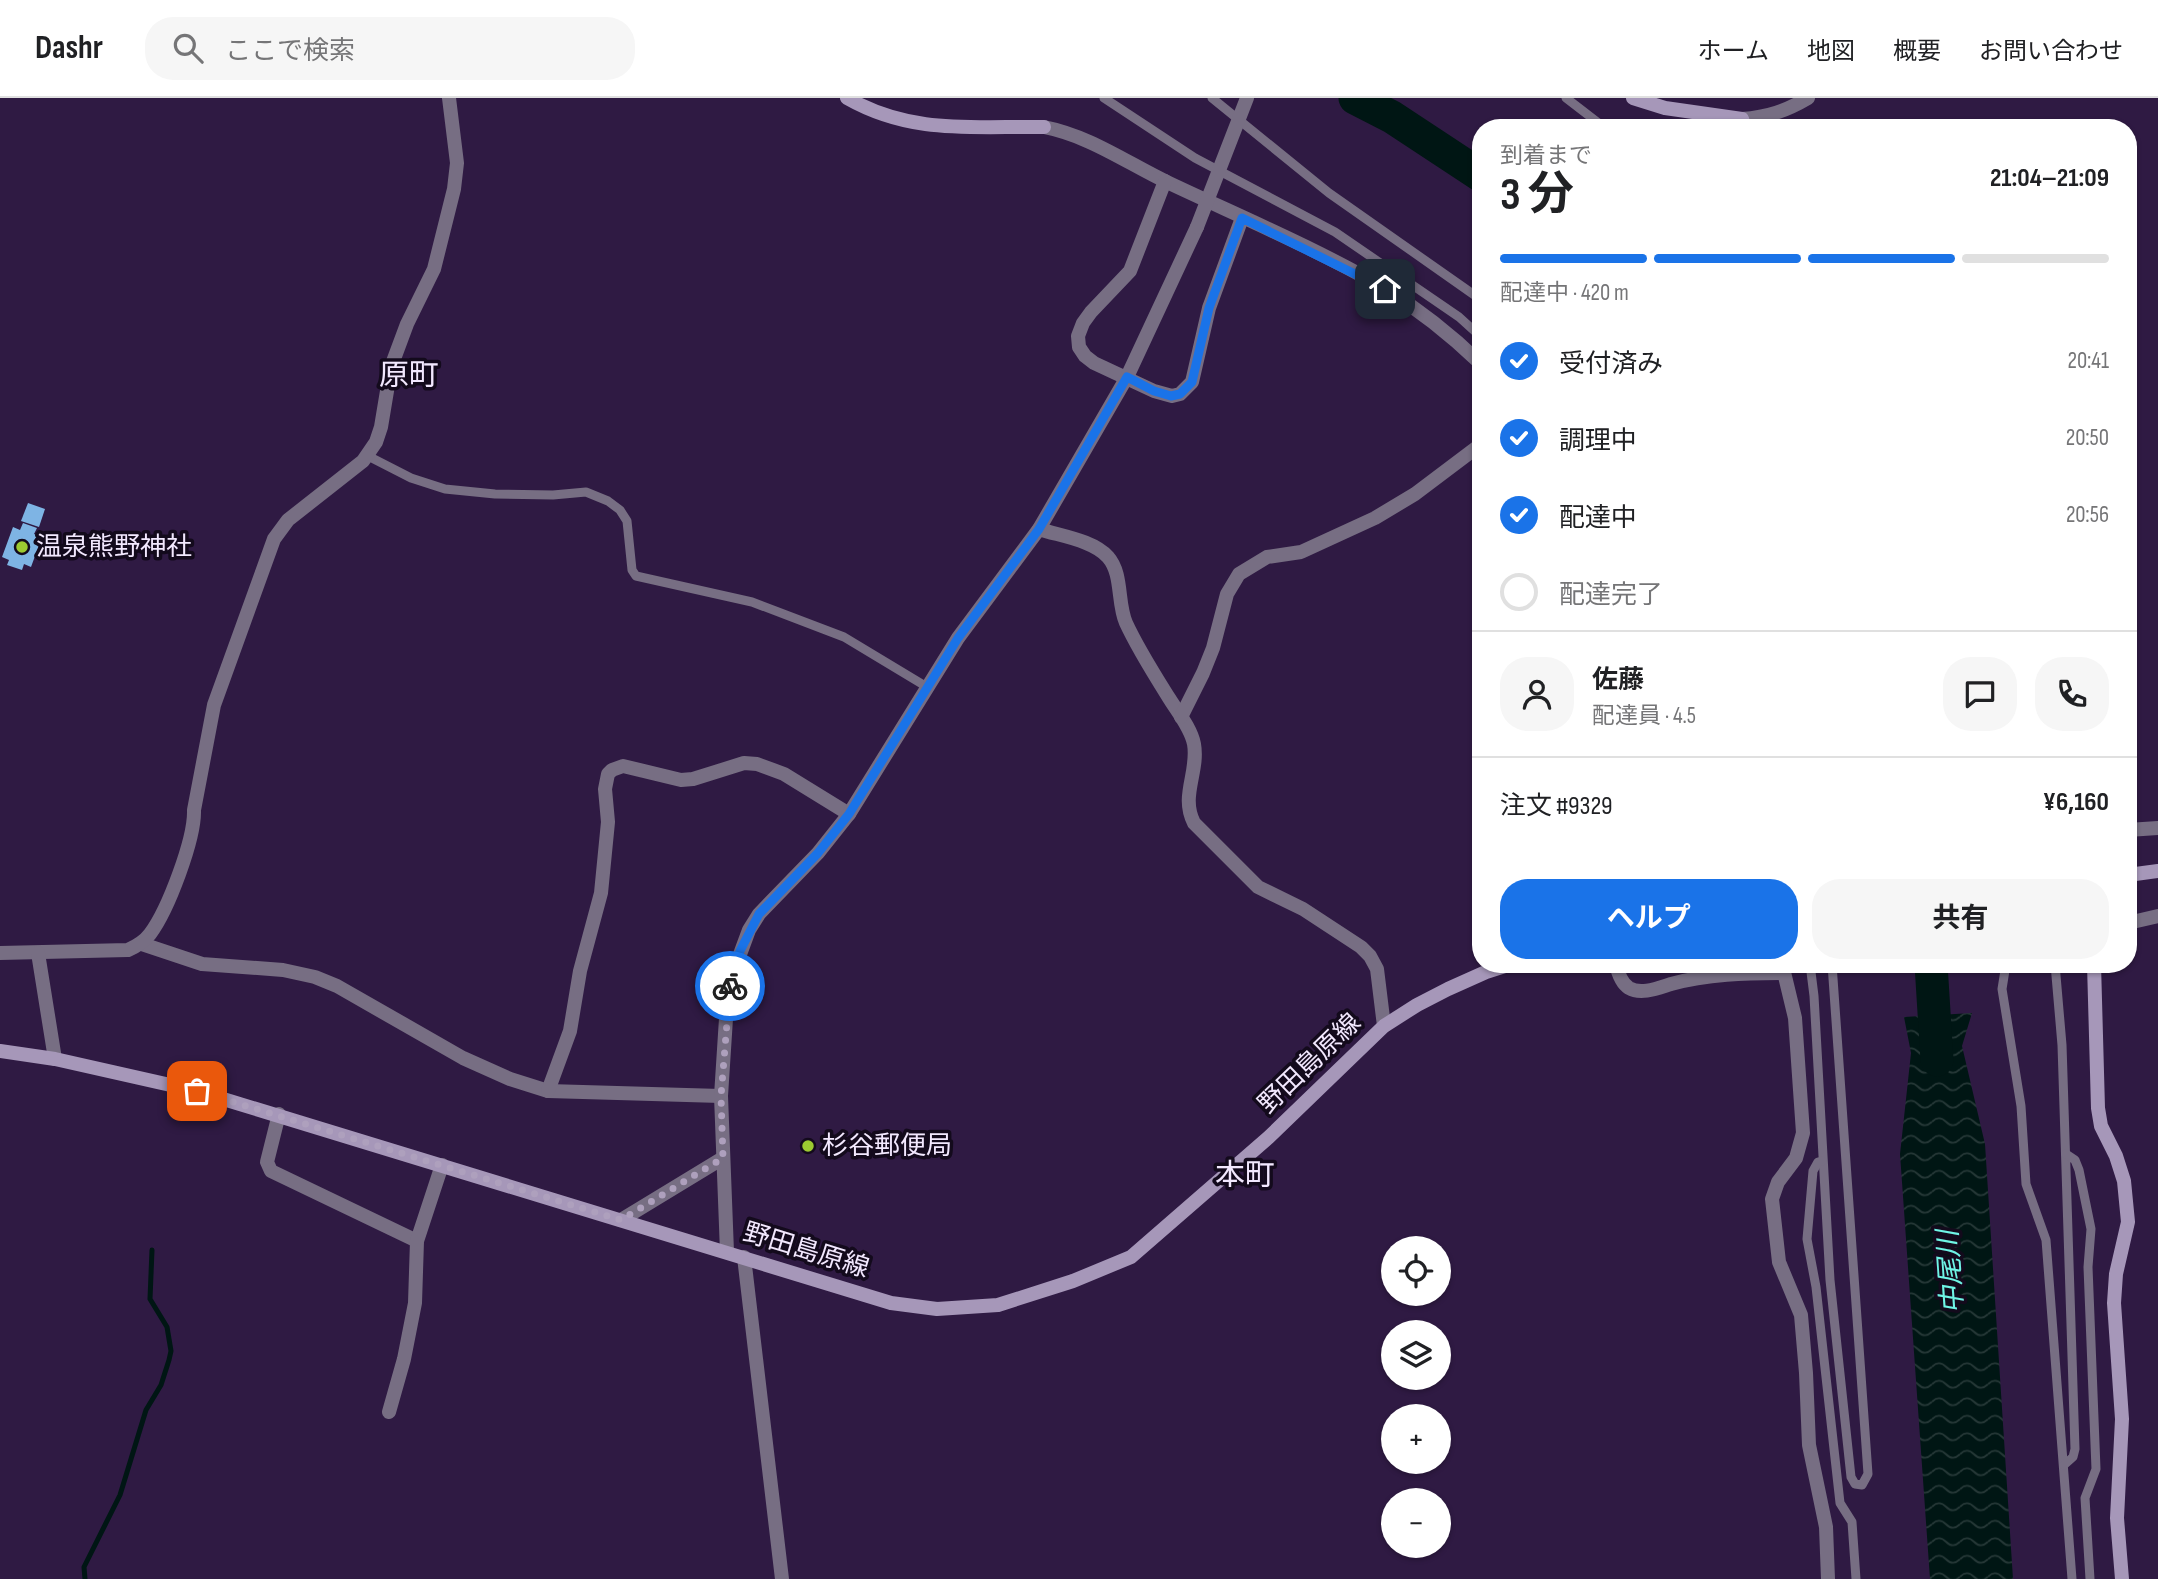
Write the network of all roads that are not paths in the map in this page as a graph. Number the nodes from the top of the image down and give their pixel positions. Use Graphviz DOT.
graph roads {
  1 [pos="449,98"];
  2 [pos="847,98"];
  3 [pos="1104,98"];
  4 [pos="1212,98"];
  5 [pos="1247,98"];
  6 [pos="1566,98"];
  7 [pos="1633,98"];
  8 [pos="1808,98"];
  9 [pos="1593,119"];
  10 [pos="1723,119"];
  11 [pos="1760,119"];
  12 [pos="1044,127"];
  13 [pos="1165,181"];
  14 [pos="1242,218"];
  15 [pos="1472,293"];
  16 [pos="1472,329"];
  17 [pos="1472,355"];
  18 [pos="1127,377"];
  19 [pos="1472,451"];
  20 [pos="368,456"];
  21 [pos="1039,529"];
  22 [pos="927,687"];
  23 [pos="1181,717"];
  24 [pos="849,814"];
  25 [pos="2158,828"];
  26 [pos="2137,829"];
  27 [pos="2158,871"];
  28 [pos="2137,874"];
  29 [pos="2158,916"];
  30 [pos="2137,921"];
  31 [pos="142,944"];
  32 [pos="0,953"];
  33 [pos="38,953"];
  34 [pos="1484,973"];
  35 [pos="1619,973"];
  36 [pos="1746,973"];
  37 [pos="1784,973"];
  38 [pos="1811,973"];
  39 [pos="1833,973"];
  40 [pos="2005,973"];
  41 [pos="2056,973"];
  42 [pos="2094,973"];
  43 [pos="1384,1026"];
  44 [pos="0,1051"];
  45 [pos="55,1059"];
  46 [pos="548,1091"];
  47 [pos="721,1096"];
  48 [pos="279,1114"];
  49 [pos="2066,1154"];
  50 [pos="723,1158"];
  51 [pos="1822,1161"];
  52 [pos="442,1165"];
  53 [pos="621,1220"];
  54 [pos="417,1241"];
  55 [pos="727,1252"];
  56 [pos="744,1257"];
  57 [pos="390,1412"];
  58 [pos="2064,1465"];
  59 [pos="782,1579"];
  60 [pos="1828,1579"];
  61 [pos="1856,1579"];
  62 [pos="2072,1579"];
  63 [pos="2090,1579"];
  64 [pos="2122,1579"];
  1 -- 20 [label="street"];
  2 -- 12 [label="main road"];
  3 -- 16 [label="lane"];
  4 -- 15 [label="lane"];
  5 -- 18 [label="street, bridge"];
  6 -- 9 [label="lane"];
  7 -- 10 [label="main road"];
  8 -- 11 [label="street"];
  12 -- 13 [label="street"];
  13 -- 14 [label="street"];
  13 -- 18 [label="street"];
  14 -- 17 [label="street"];
  14 -- 18 [label="street"];
  18 -- 21 [label="street"];
  19 -- 23 [label="street"];
  20 -- 22 [label="lane"];
  20 -- 31 [label="street"];
  21 -- 22 [label="street"];
  21 -- 23 [label="street"];
  22 -- 24 [label="street"];
  23 -- 43 [label="street"];
  24 -- 46 [label="street"];
  24 -- 47 [label="street"];
  25 -- 26 [label="street"];
  27 -- 28 [label="main road"];
  29 -- 30 [label="street"];
  31 -- 33 [label="street"];
  31 -- 46 [label="street"];
  32 -- 33 [label="street"];
  33 -- 45 [label="street"];
  34 -- 43 [label="main road, 野田島原線"];
  35 -- 36 [label="street"];
  37 -- 60 [label="street"];
  38 -- 51 [label="lane"];
  39 -- 51 [label="lane"];
  40 -- 58 [label="lane"];
  41 -- 49 [label="lane"];
  42 -- 64 [label="main road"];
  43 -- 56 [label="main road, 野田島原線"];
  44 -- 45 [label="main road, 野田島原線"];
  45 -- 48 [label="main road, 野田島原線"];
  46 -- 47 [label="street"];
  47 -- 50 [label="street"];
  48 -- 52 [label="main road, 野田島原線"];
  48 -- 54 [label="street"];
  49 -- 58 [label="lane"];
  49 -- 63 [label="lane"];
  50 -- 53 [label="street"];
  50 -- 55 [label="street"];
  51 -- 61 [label="lane"];
  52 -- 53 [label="main road, 野田島原線"];
  52 -- 54 [label="street"];
  53 -- 55 [label="main road, 野田島原線"];
  54 -- 57 [label="street"];
  55 -- 56 [label="main road, 野田島原線"];
  56 -- 59 [label="street"];
  58 -- 62 [label="lane"];
}
